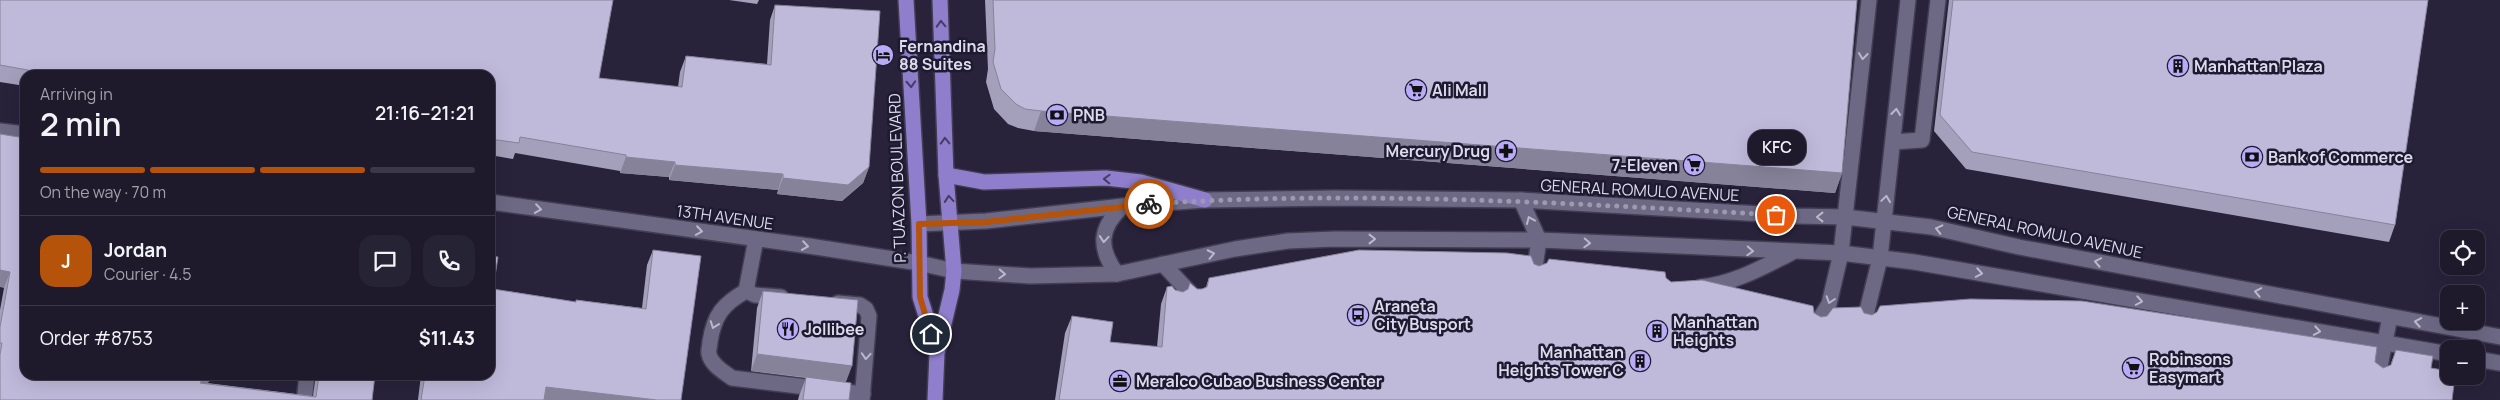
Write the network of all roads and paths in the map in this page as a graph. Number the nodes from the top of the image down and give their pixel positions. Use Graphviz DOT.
graph roads {
  1 [pos="906,0"];
  2 [pos="940,0"];
  3 [pos="1869,0"];
  4 [pos="1908,0"];
  5 [pos="1938,0"];
  6 [pos="0,131"];
  7 [pos="20,133"];
  8 [pos="1893,142"];
  9 [pos="946,175"];
  10 [pos="1205,200"];
  11 [pos="1521,200"];
  12 [pos="495,203"];
  13 [pos="1123,206"];
  14 [pos="1845,216"];
  15 [pos="1884,220"];
  16 [pos="919,224"];
  17 [pos="951,224"];
  18 [pos="756,239"];
  19 [pos="1538,240"];
  20 [pos="1792,252"];
  21 [pos="1841,253"];
  22 [pos="1880,258"];
  23 [pos="918,263"];
  24 [pos="1163,264"];
  25 [pos="954,271"];
  26 [pos="1117,274"];
  27 [pos="1534,274"];
  28 [pos="1686,288"];
  29 [pos="746,291"];
  30 [pos="1194,297"];
  31 [pos="794,299"];
  32 [pos="1175,300"];
  33 [pos="822,302"];
  34 [pos="2390,317"];
  35 [pos="1864,323"];
  36 [pos="1816,325"];
  37 [pos="2500,337"];
  38 [pos="2386,343"];
  39 [pos="937,352"];
  40 [pos="2440,352"];
  41 [pos="2485,360"];
  42 [pos="2500,363"];
  43 [pos="2378,376"];
  44 [pos="306,380"];
  45 [pos="305,393"];
  46 [pos="863,397"];
  47 [pos="934,400"];
  1 -- 16 [label="main road, P. TUAZON BOULEVARD, one-way"];
  9 -- 2 [label="main road, P. TUAZON BOULEVARD, one-way"];
  3 -- 14 [label="street, one-way"];
  8 -- 4 [label="street, one-way"];
  5 -- 8 [label="street"];
  6 -- 7 [label="street"];
  15 -- 8 [label="street, one-way"];
  10 -- 9 [label="main road, one-way"];
  17 -- 9 [label="main road, P. TUAZON BOULEVARD, one-way"];
  10 -- 11 [label="street, GENERAL ROMULO AVENUE"];
  10 -- 13 [label="street, GENERAL ROMULO AVENUE"];
  14 -- 11 [label="street, GENERAL ROMULO AVENUE, one-way"];
  19 -- 11 [label="street, one-way"];
  12 -- 18 [label="street, 13TH AVENUE, one-way"];
  13 -- 17 [label="street, GENERAL ROMULO AVENUE"];
  13 -- 26 [label="street, one-way"];
  14 -- 15 [label="street, GENERAL ROMULO AVENUE"];
  14 -- 21 [label="street"];
  15 -- 22 [label="street"];
  34 -- 15 [label="street, GENERAL ROMULO AVENUE, one-way"];
  16 -- 17 [label="street, GENERAL ROMULO AVENUE"];
  16 -- 23 [label="main road, P. TUAZON BOULEVARD"];
  17 -- 25 [label="main road, P. TUAZON BOULEVARD"];
  18 -- 23 [label="street, 13TH AVENUE, one-way"];
  18 -- 29 [label="street"];
  19 -- 20 [label="street, one-way"];
  24 -- 19 [label="street, one-way"];
  19 -- 27 [label="street"];
  20 -- 21 [label="street"];
  20 -- 28 [label="street"];
  21 -- 22 [label="street"];
  21 -- 36 [label="street, one-way"];
  22 -- 35 [label="street"];
  22 -- 38 [label="street, one-way"];
  23 -- 25 [label="street, 13TH AVENUE"];
  23 -- 39 [label="main road, P. TUAZON BOULEVARD"];
  24 -- 26 [label="street"];
  24 -- 30 [label="street"];
  24 -- 32 [label="street"];
  25 -- 26 [label="street, one-way"];
  25 -- 39 [label="main road, P. TUAZON BOULEVARD"];
  29 -- 31 [label="street"];
  29 -- 46 [label="street, one-way"];
  33 -- 46 [label="street, one-way"];
  37 -- 34 [label="street, GENERAL ROMULO AVENUE, one-way"];
  34 -- 38 [label="street"];
  38 -- 40 [label="street"];
  38 -- 43 [label="street"];
  39 -- 47 [label="main road, P. TUAZON BOULEVARD"];
  41 -- 42 [label="street"];
  44 -- 45 [label="street"];
}
